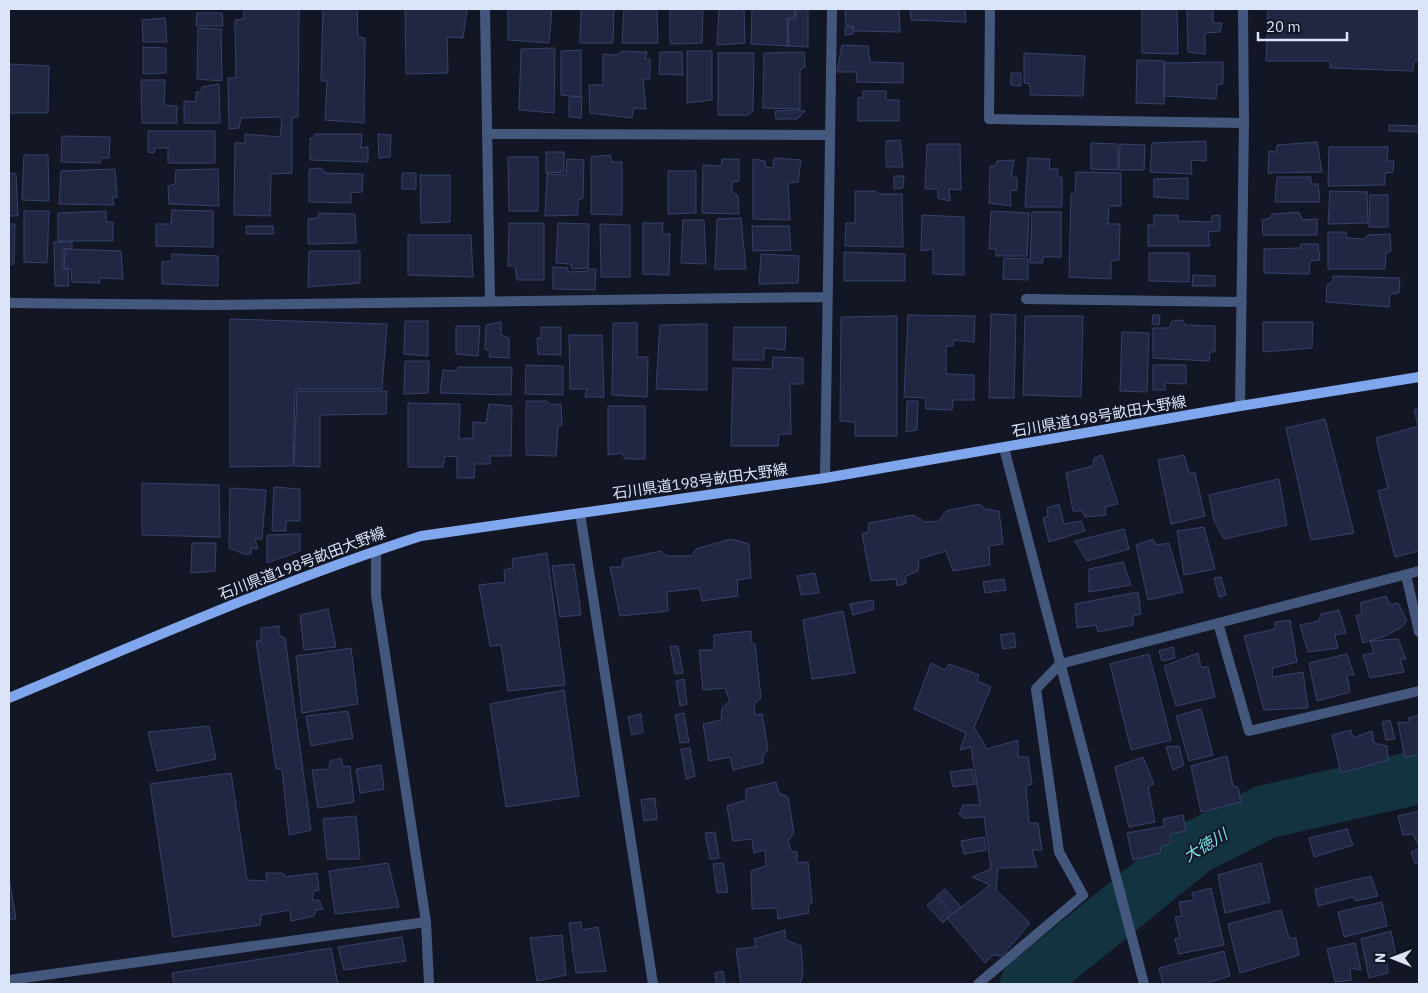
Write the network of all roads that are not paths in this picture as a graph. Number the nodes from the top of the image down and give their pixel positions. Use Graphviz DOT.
graph roads {
  1 [pos="485,9"];
  2 [pos="832,9"];
  3 [pos="990,9"];
  4 [pos="1243,9"];
  5 [pos="1244,123"];
  6 [pos="487,134"];
  7 [pos="830,136"];
  8 [pos="827,297"];
  9 [pos="1026,299"];
  10 [pos="490,301"];
  11 [pos="1242,302"];
  12 [pos="9,303"];
  13 [pos="1419,377"];
  14 [pos="1240,406"];
  15 [pos="1004,448"];
  16 [pos="825,478"];
  17 [pos="580,513"];
  18 [pos="376,551"];
  19 [pos="1419,571"];
  20 [pos="1406,575"];
  21 [pos="1218,623"];
  22 [pos="1419,632"];
  23 [pos="1060,664"];
  24 [pos="1419,691"];
  25 [pos="9,698"];
  26 [pos="426,922"];
  27 [pos="9,980"];
  28 [pos="429,984"];
  29 [pos="653,984"];
  30 [pos="978,984"];
  31 [pos="1144,984"];
  1 -- 6 [label="street"];
  2 -- 7 [label="street"];
  3 -- 5 [label="street"];
  4 -- 5 [label="street"];
  5 -- 11 [label="street"];
  6 -- 7 [label="street"];
  6 -- 10 [label="street"];
  7 -- 8 [label="street"];
  8 -- 10 [label="street"];
  8 -- 16 [label="street"];
  9 -- 11 [label="street"];
  10 -- 12 [label="street"];
  11 -- 14 [label="street"];
  13 -- 14 [label="main road, 石川県道198号畝田大野線"];
  14 -- 15 [label="main road, 石川県道198号畝田大野線"];
  15 -- 16 [label="main road, 石川県道198号畝田大野線"];
  15 -- 23 [label="street"];
  16 -- 17 [label="main road, 石川県道198号畝田大野線"];
  17 -- 18 [label="main road, 石川県道198号畝田大野線"];
  17 -- 29 [label="street"];
  18 -- 25 [label="main road, 石川県道198号畝田大野線"];
  18 -- 26 [label="street"];
  19 -- 20 [label="street"];
  20 -- 21 [label="street"];
  20 -- 22 [label="street"];
  21 -- 23 [label="street"];
  21 -- 24 [label="street"];
  23 -- 30 [label="street"];
  23 -- 31 [label="street"];
  26 -- 27 [label="street"];
  26 -- 28 [label="street"];
}
